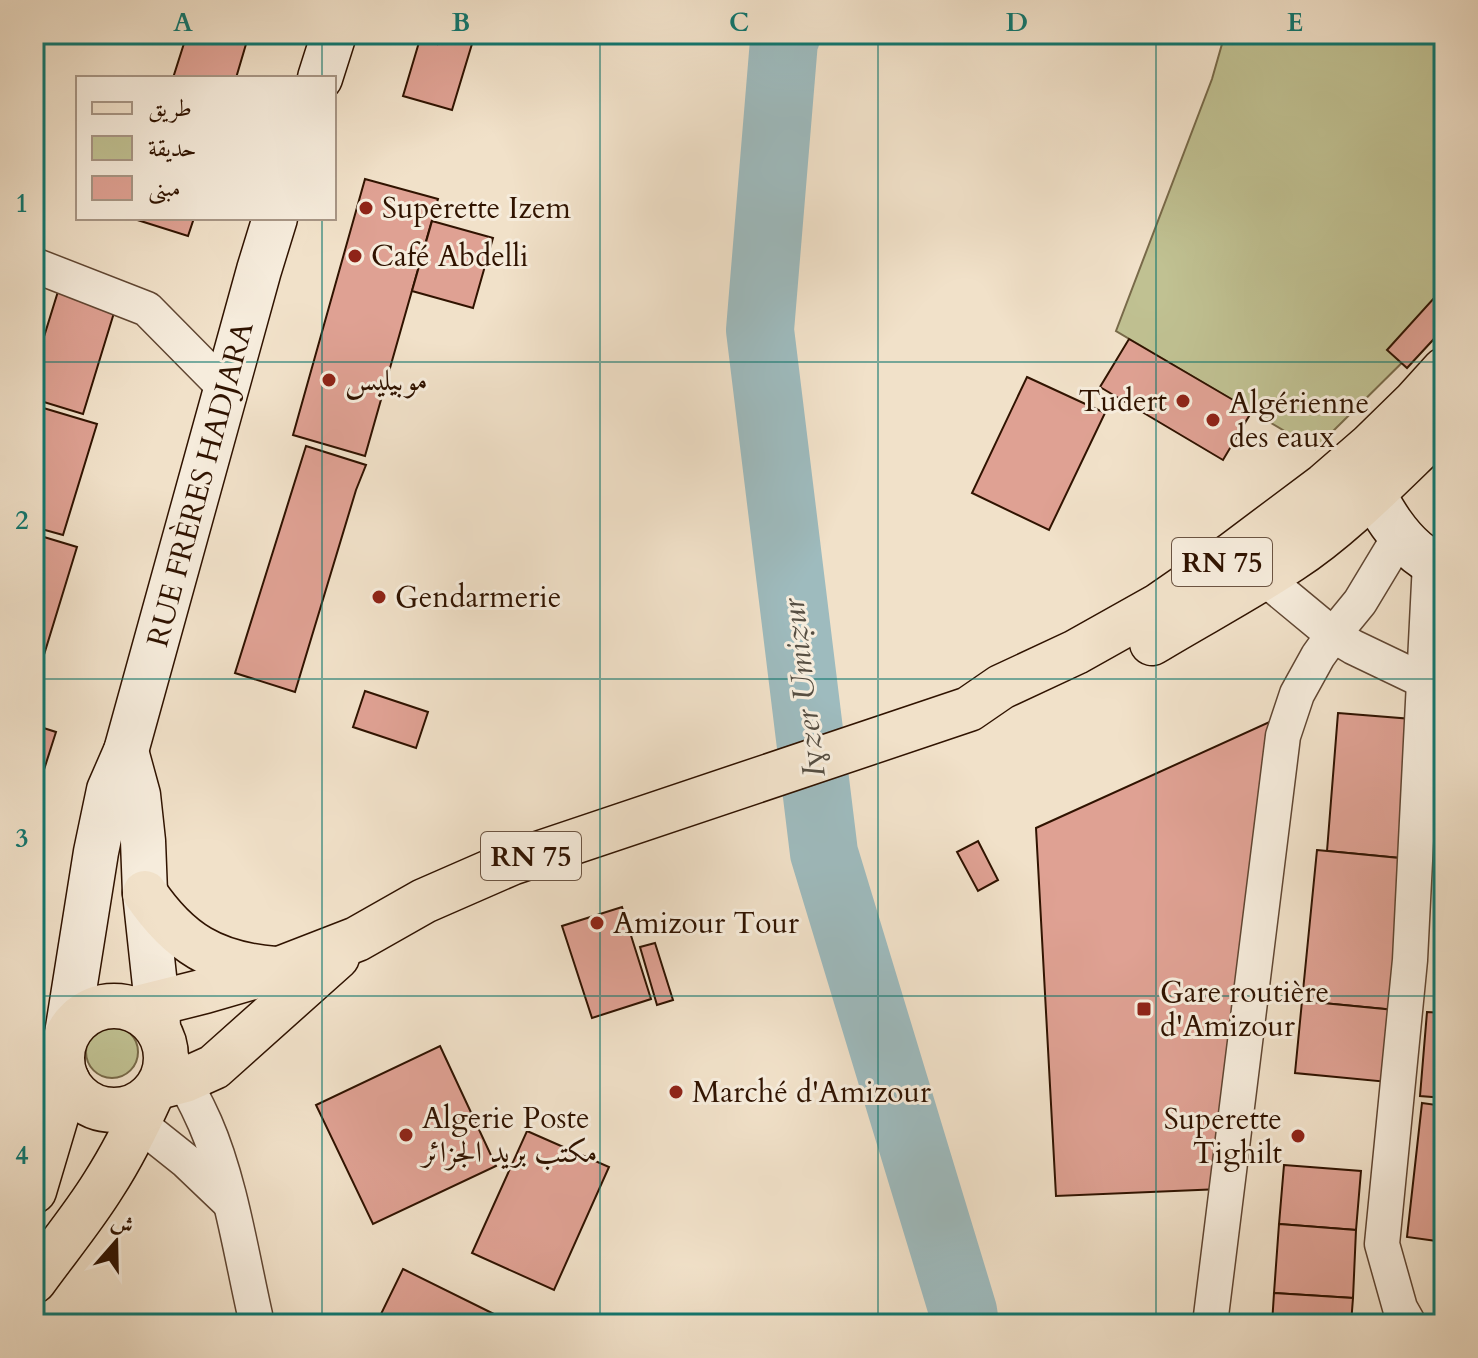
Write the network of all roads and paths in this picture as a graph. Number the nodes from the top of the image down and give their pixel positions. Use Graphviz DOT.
graph roads {
  1 [pos="334,34"];
  2 [pos="321,76"];
  3 [pos="274,220"];
  4 [pos="34,265"];
  5 [pos="1444,370"];
  6 [pos="226,389"];
  7 [pos="1444,425"];
  8 [pos="1364,476"];
  9 [pos="1425,555"];
  10 [pos="1263,577"];
  11 [pos="1333,635"];
  12 [pos="1424,681"];
  13 [pos="969,709"];
  14 [pos="126,751"];
  15 [pos="145,893"];
  16 [pos="357,939"];
  17 [pos="277,970"];
  18 [pos="58,1060"];
  19 [pos="152,1066"];
  20 [pos="34,1191"];
  21 [pos="230,1203"];
  22 [pos="34,1281"];
  23 [pos="1399,1319"];
  24 [pos="255,1324"];
  25 [pos="1210,1324"];
  1 -- 2 [label="main road"];
  3 -- 6 [label="main road, RUE FRÈRES HADJARA"];
  4 -- 6 [label="street"];
  5 -- 8 [label="main road, RN 75"];
  6 -- 14 [label="main road, RUE FRÈRES HADJARA"];
  7 -- 8 [label="main road, RN 75"];
  8 -- 9 [label="main road"];
  8 -- 10 [label="main road, RN 75"];
  8 -- 13 [label="main road, RN 75"];
  9 -- 11 [label="street"];
  9 -- 12 [label="street"];
  10 -- 11 [label="street"];
  10 -- 13 [label="main road, RN 75"];
  11 -- 12 [label="street"];
  11 -- 25 [label="street"];
  12 -- 23 [label="street"];
  13 -- 16 [label="main road, RN 75"];
  14 -- 15 [label="main road"];
  14 -- 18 [label="main road, RUE FRÈRES HADJARA"];
  15 -- 17 [label="main road"];
  15 -- 19 [label="main road"];
  16 -- 17 [label="main road, RN 75"];
  16 -- 19 [label="main road, RN 75"];
  17 -- 19 [label="main road, RN 75"];
  18 -- 19 [label="main road"];
  18 -- 19 [label="main road"];
  18 -- 20 [label="main road"];
  19 -- 21 [label="street"];
  19 -- 21 [label="street"];
  19 -- 22 [label="main road"];
  21 -- 24 [label="street"];
}
